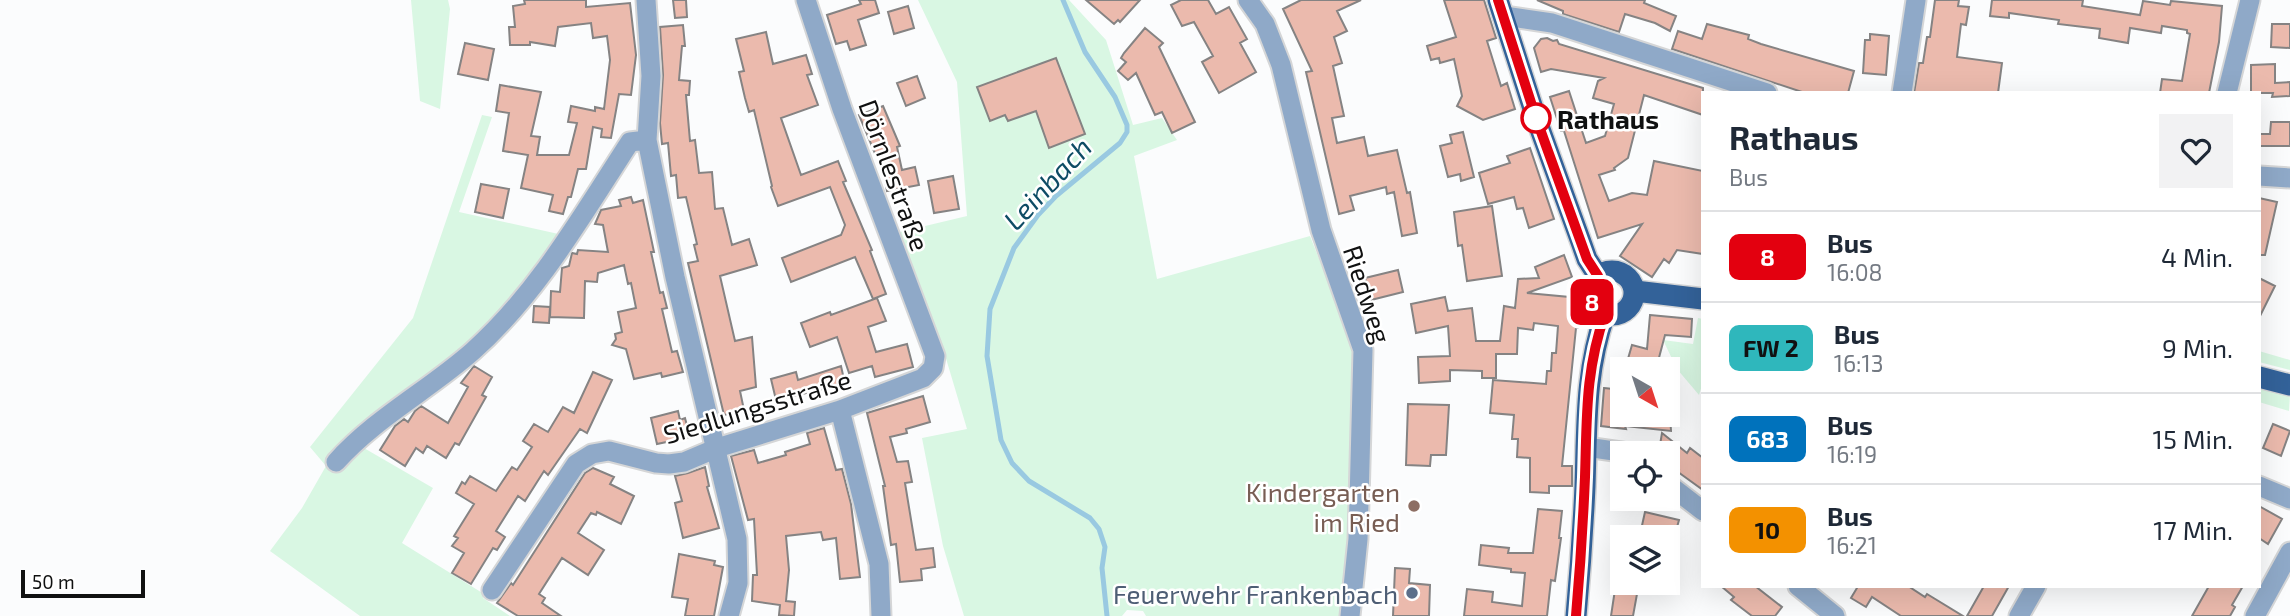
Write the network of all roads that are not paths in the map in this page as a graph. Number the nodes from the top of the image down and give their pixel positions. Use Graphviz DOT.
graph roads {
  1 [pos="646,0"];
  2 [pos="806,0"];
  3 [pos="1248,0"];
  4 [pos="1916,0"];
  5 [pos="2250,0"];
  6 [pos="1501,8"];
  7 [pos="1761,91"];
  8 [pos="1902,91"];
  9 [pos="2227,91"];
  10 [pos="647,139"];
  11 [pos="2261,176"];
  12 [pos="2290,178"];
  13 [pos="1598,276"];
  14 [pos="1635,291"];
  15 [pos="1701,299"];
  16 [pos="1605,314"];
  17 [pos="933,368"];
  18 [pos="2261,378"];
  19 [pos="2290,385"];
  20 [pos="839,410"];
  21 [pos="1586,447"];
  22 [pos="717,449"];
  23 [pos="1610,450"];
  24 [pos="336,462"];
  25 [pos="2261,486"];
  26 [pos="1680,493"];
  27 [pos="2290,499"];
  28 [pos="1701,509"];
  29 [pos="2290,552"];
  30 [pos="1800,588"];
  31 [pos="2035,588"];
  32 [pos="492,590"];
  33 [pos="729,616"];
  34 [pos="881,616"];
  35 [pos="1350,616"];
  36 [pos="1576,616"];
  37 [pos="1835,616"];
  38 [pos="2019,616"];
  39 [pos="2255,616"];
  1 -- 10 [label="street"];
  2 -- 17 [label="street, Dörnlestraße"];
  3 -- 35 [label="street, Riedweg"];
  4 -- 8 [label="street"];
  5 -- 9 [label="street"];
  6 -- 7 [label="street"];
  6 -- 13 [label="main road"];
  10 -- 22 [label="street"];
  10 -- 24 [label="street"];
  11 -- 12 [label="street"];
  13 -- 14 [label="main road"];
  13 -- 16 [label="main road"];
  14 -- 15 [label="main road"];
  14 -- 16 [label="main road"];
  16 -- 21 [label="main road"];
  17 -- 20 [label="street, Siedlungsstraße"];
  18 -- 19 [label="main road"];
  20 -- 22 [label="street, Siedlungsstraße"];
  20 -- 34 [label="street"];
  21 -- 23 [label="street"];
  21 -- 36 [label="main road"];
  22 -- 32 [label="street, Siedlungsstraße"];
  22 -- 33 [label="street"];
  25 -- 27 [label="street"];
  26 -- 28 [label="street"];
  29 -- 39 [label="street"];
  30 -- 37 [label="street"];
  31 -- 38 [label="street"];
}
